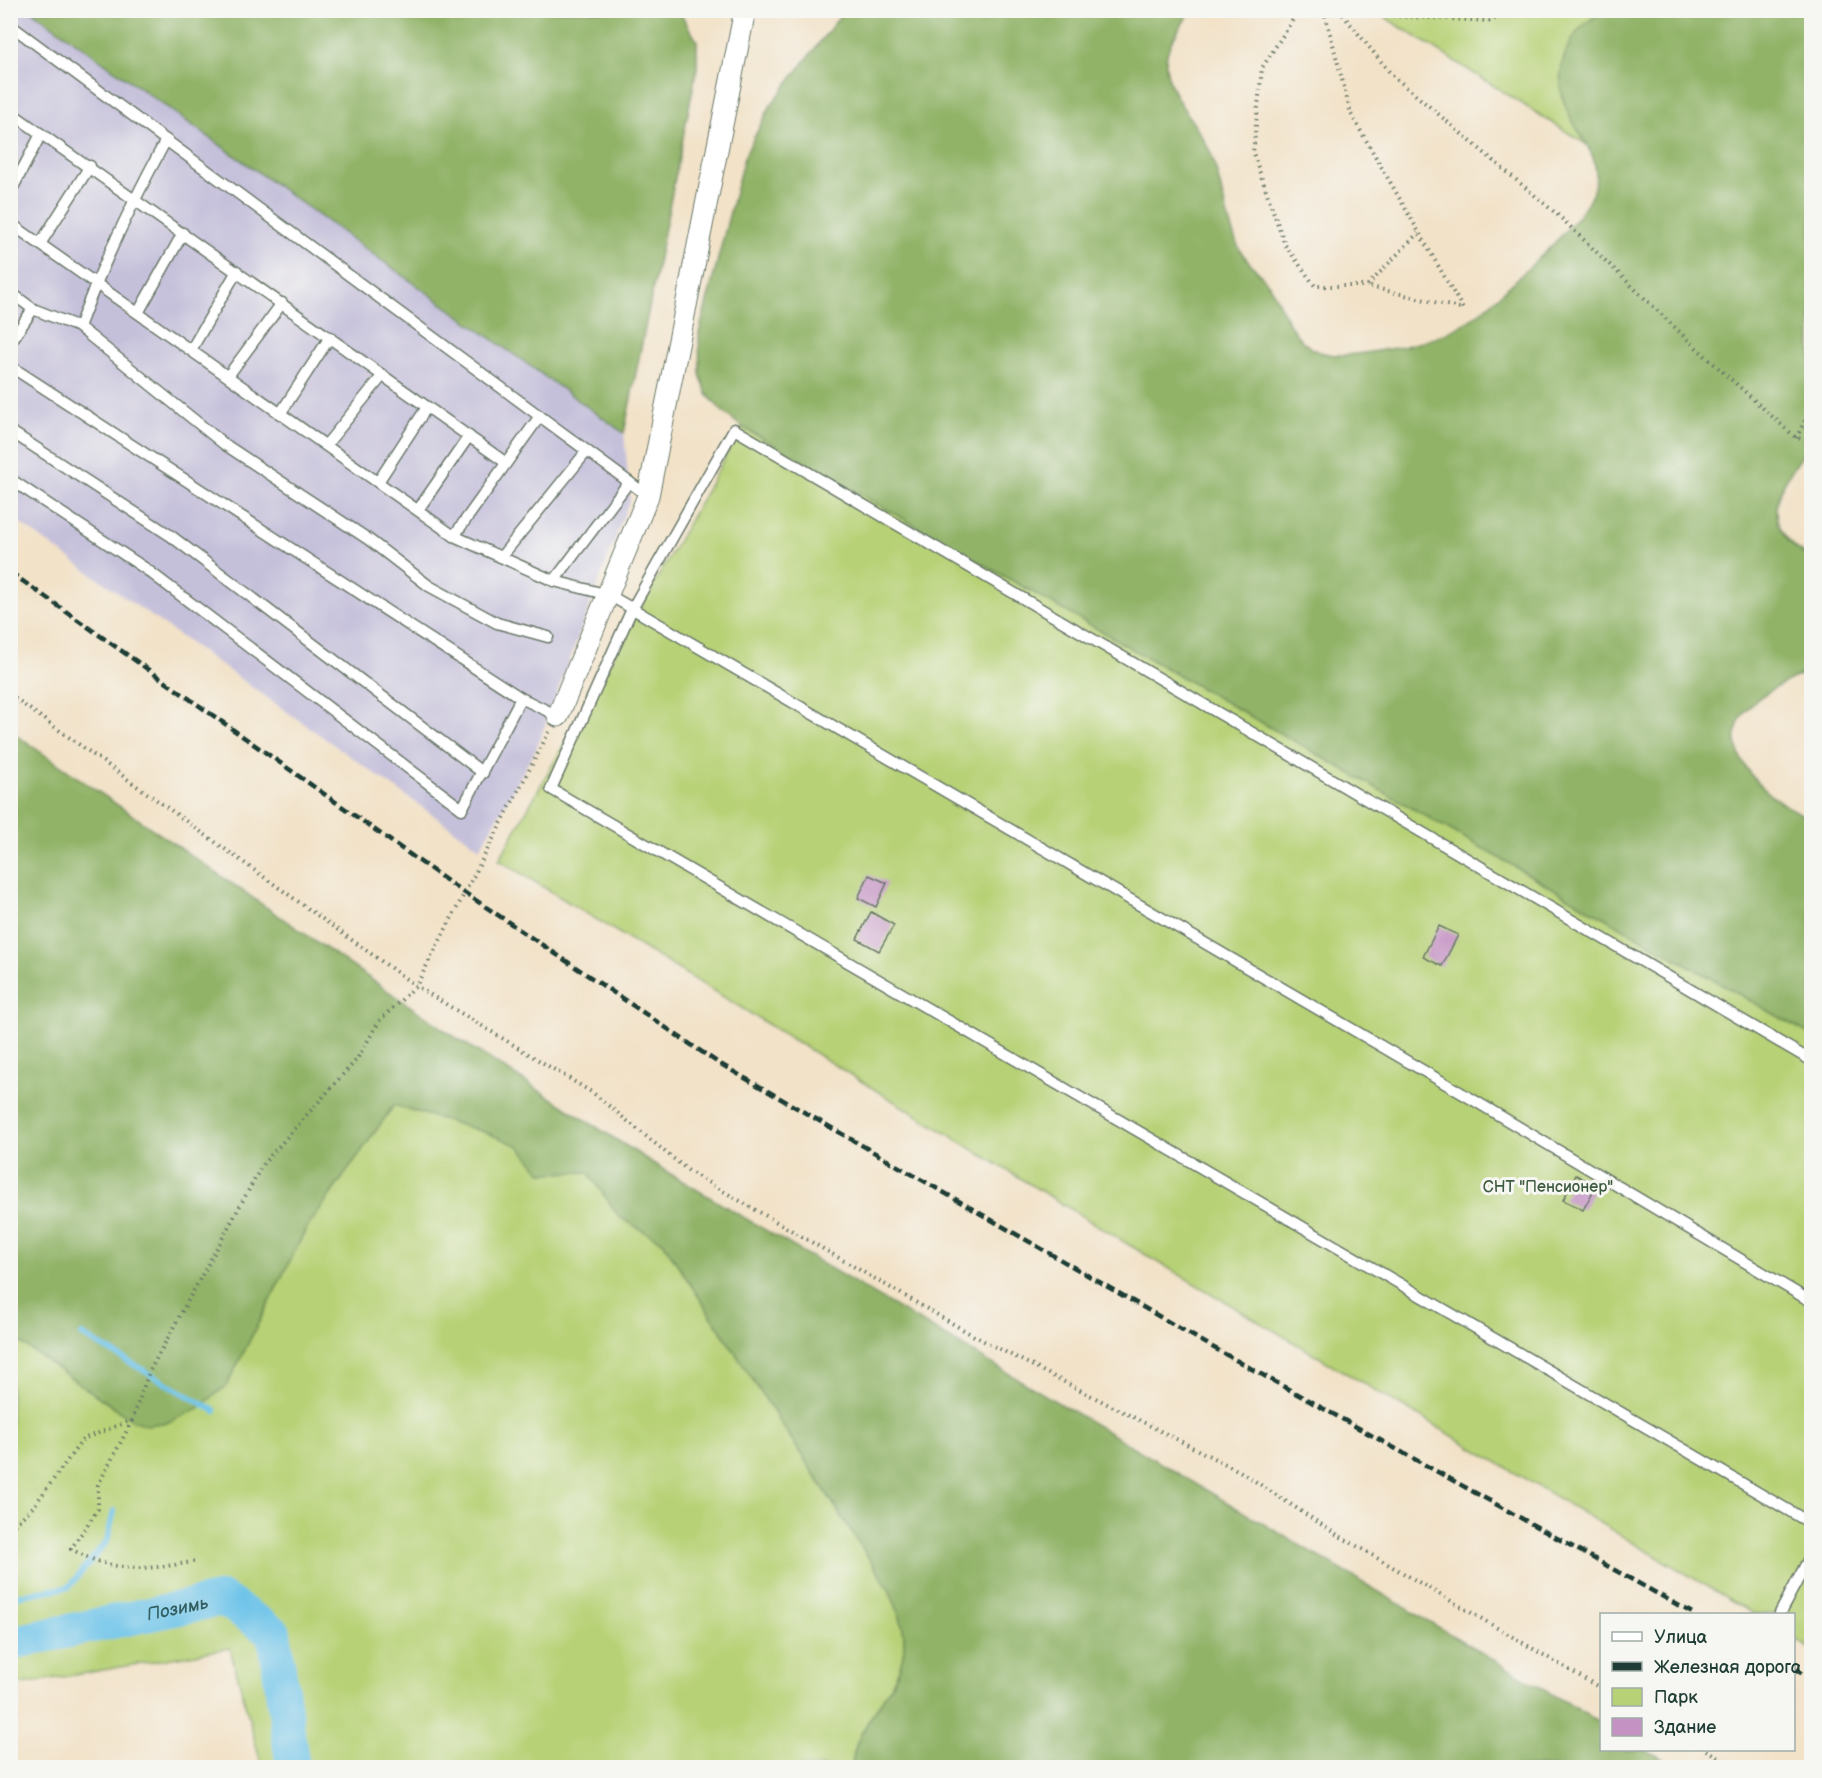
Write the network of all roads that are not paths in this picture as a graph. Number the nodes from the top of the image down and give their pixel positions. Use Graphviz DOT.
graph roads {
  1 [pos="745,10"];
  2 [pos="10,25"];
  3 [pos="10,112"];
  4 [pos="41,134"];
  5 [pos="166,140"];
  6 [pos="90,166"];
  7 [pos="10,193"];
  8 [pos="134,198"];
  9 [pos="10,223"];
  10 [pos="183,233"];
  11 [pos="40,244"];
  12 [pos="237,271"];
  13 [pos="96,284"];
  14 [pos="10,292"];
  15 [pos="282,303"];
  16 [pos="33,309"];
  17 [pos="138,313"];
  18 [pos="79,327"];
  19 [pos="330,337"];
  20 [pos="10,343"];
  21 [pos="191,351"];
  22 [pos="10,366"];
  23 [pos="383,375"];
  24 [pos="228,376"];
  25 [pos="427,406"];
  26 [pos="280,414"];
  27 [pos="540,416"];
  28 [pos="10,431"];
  29 [pos="469,436"];
  30 [pos="326,446"];
  31 [pos="587,451"];
  32 [pos="505,462"];
  33 [pos="10,479"];
  34 [pos="378,482"];
  35 [pos="629,482"];
  36 [pos="648,496"];
  37 [pos="418,510"];
  38 [pos="454,536"];
  39 [pos="501,558"];
  40 [pos="554,581"];
  41 [pos="609,596"];
  42 [pos="632,609"];
  43 [pos="548,637"];
  44 [pos="521,698"];
  45 [pos="558,716"];
  46 [pos="483,773"];
  47 [pos="1812,1061"];
  48 [pos="1812,1302"];
  49 [pos="1812,1524"];
  50 [pos="1812,1553"];
  51 [pos="1780,1613"];
  1 -- 36 [label="street"];
  2 -- 5 [label="lane"];
  3 -- 4 [label="lane"];
  4 -- 6 [label="lane"];
  4 -- 7 [label="lane"];
  5 -- 8 [label="lane"];
  5 -- 27 [label="lane"];
  6 -- 8 [label="lane"];
  6 -- 11 [label="lane"];
  8 -- 10 [label="lane"];
  8 -- 13 [label="lane"];
  9 -- 11 [label="lane"];
  10 -- 12 [label="lane"];
  10 -- 17 [label="lane"];
  11 -- 13 [label="lane"];
  12 -- 15 [label="lane"];
  12 -- 21 [label="lane"];
  13 -- 17 [label="lane"];
  13 -- 18 [label="lane"];
  14 -- 16 [label="lane"];
  15 -- 19 [label="lane"];
  15 -- 24 [label="lane"];
  16 -- 18 [label="lane"];
  16 -- 20 [label="lane"];
  17 -- 21 [label="lane"];
  18 -- 43 [label="lane"];
  19 -- 23 [label="lane"];
  19 -- 26 [label="lane"];
  21 -- 24 [label="lane"];
  22 -- 44 [label="lane"];
  23 -- 25 [label="lane"];
  23 -- 30 [label="lane"];
  24 -- 26 [label="lane"];
  25 -- 29 [label="lane"];
  25 -- 34 [label="lane"];
  26 -- 30 [label="lane"];
  27 -- 31 [label="lane"];
  27 -- 32 [label="lane"];
  28 -- 46 [label="lane"];
  29 -- 32 [label="lane"];
  29 -- 37 [label="lane"];
  30 -- 34 [label="lane"];
  31 -- 35 [label="lane"];
  31 -- 39 [label="lane"];
  32 -- 38 [label="lane"];
  33 -- 46 [label="lane"];
  34 -- 37 [label="lane"];
  35 -- 36 [label="lane"];
  35 -- 40 [label="lane"];
  36 -- 41 [label="street"];
  37 -- 38 [label="lane"];
  38 -- 39 [label="lane"];
  39 -- 40 [label="lane"];
  40 -- 41 [label="lane"];
  41 -- 42 [label="lane"];
  41 -- 45 [label="street"];
  42 -- 47 [label="lane"];
  42 -- 48 [label="lane"];
  42 -- 49 [label="lane"];
  44 -- 45 [label="lane"];
  44 -- 46 [label="lane"];
  50 -- 51 [label="lane"];
}
